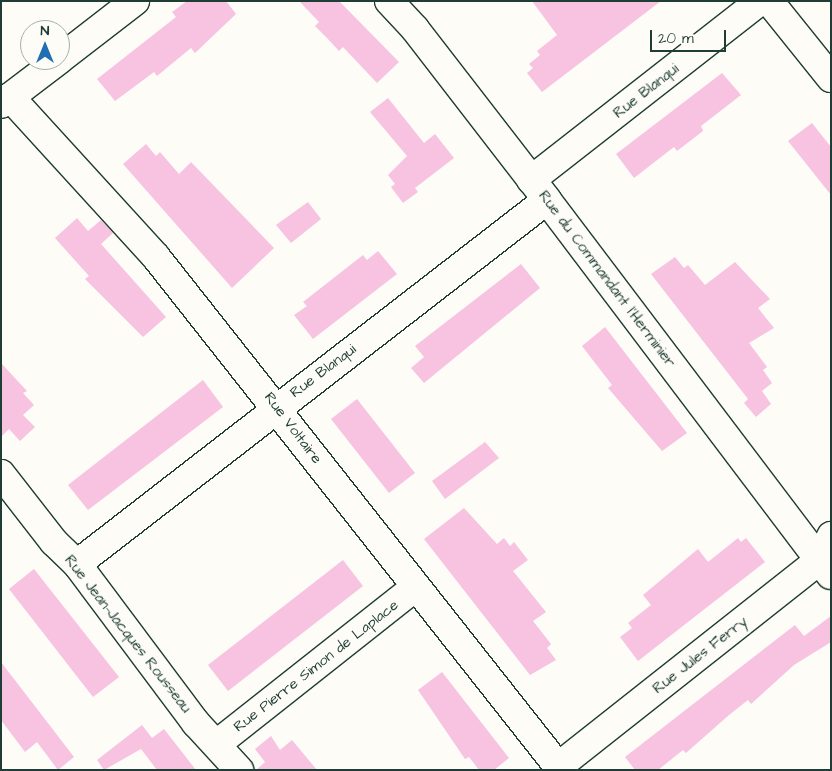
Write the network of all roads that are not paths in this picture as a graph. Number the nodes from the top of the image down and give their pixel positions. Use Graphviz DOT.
graph roads {
  1 [pos="135,1"];
  2 [pos="388,1"];
  3 [pos="760,1"];
  4 [pos="769,1"];
  5 [pos="70,51"];
  6 [pos="46,70"];
  7 [pos="831,78"];
  8 [pos="6,100"];
  9 [pos="539,190"];
  10 [pos="277,406"];
  11 [pos="1,474"];
  12 [pos="831,536"];
  13 [pos="77,564"];
  14 [pos="825,568"];
  15 [pos="414,588"];
  16 [pos="218,743"];
  17 [pos="560,768"];
  18 [pos="238,770"];
  1 -- 5 [label="street"];
  2 -- 9 [label="street, Rue du Commandant l'Herminier"];
  3 -- 9 [label="street, Rue Blanqui"];
  4 -- 7 [label="street"];
  6 -- 8 [label="street"];
  8 -- 10 [label="street, Rue Voltaire"];
  9 -- 10 [label="street, Rue Blanqui"];
  9 -- 14 [label="street, Rue du Commandant l'Herminier"];
  10 -- 13 [label="street, Rue Blanqui"];
  10 -- 15 [label="street, Rue Voltaire"];
  11 -- 13 [label="street, Rue Jean-Jacques Rousseau"];
  12 -- 14 [label="street, Rue Jules Ferry"];
  13 -- 16 [label="street, Rue Jean-Jacques Rousseau"];
  14 -- 17 [label="street, Rue Jules Ferry"];
  15 -- 16 [label="street, Rue Pierre Simon de Laplace"];
  15 -- 17 [label="street, Rue Voltaire"];
  16 -- 18 [label="street, Rue Jean-Jacques Rousseau"];
}
